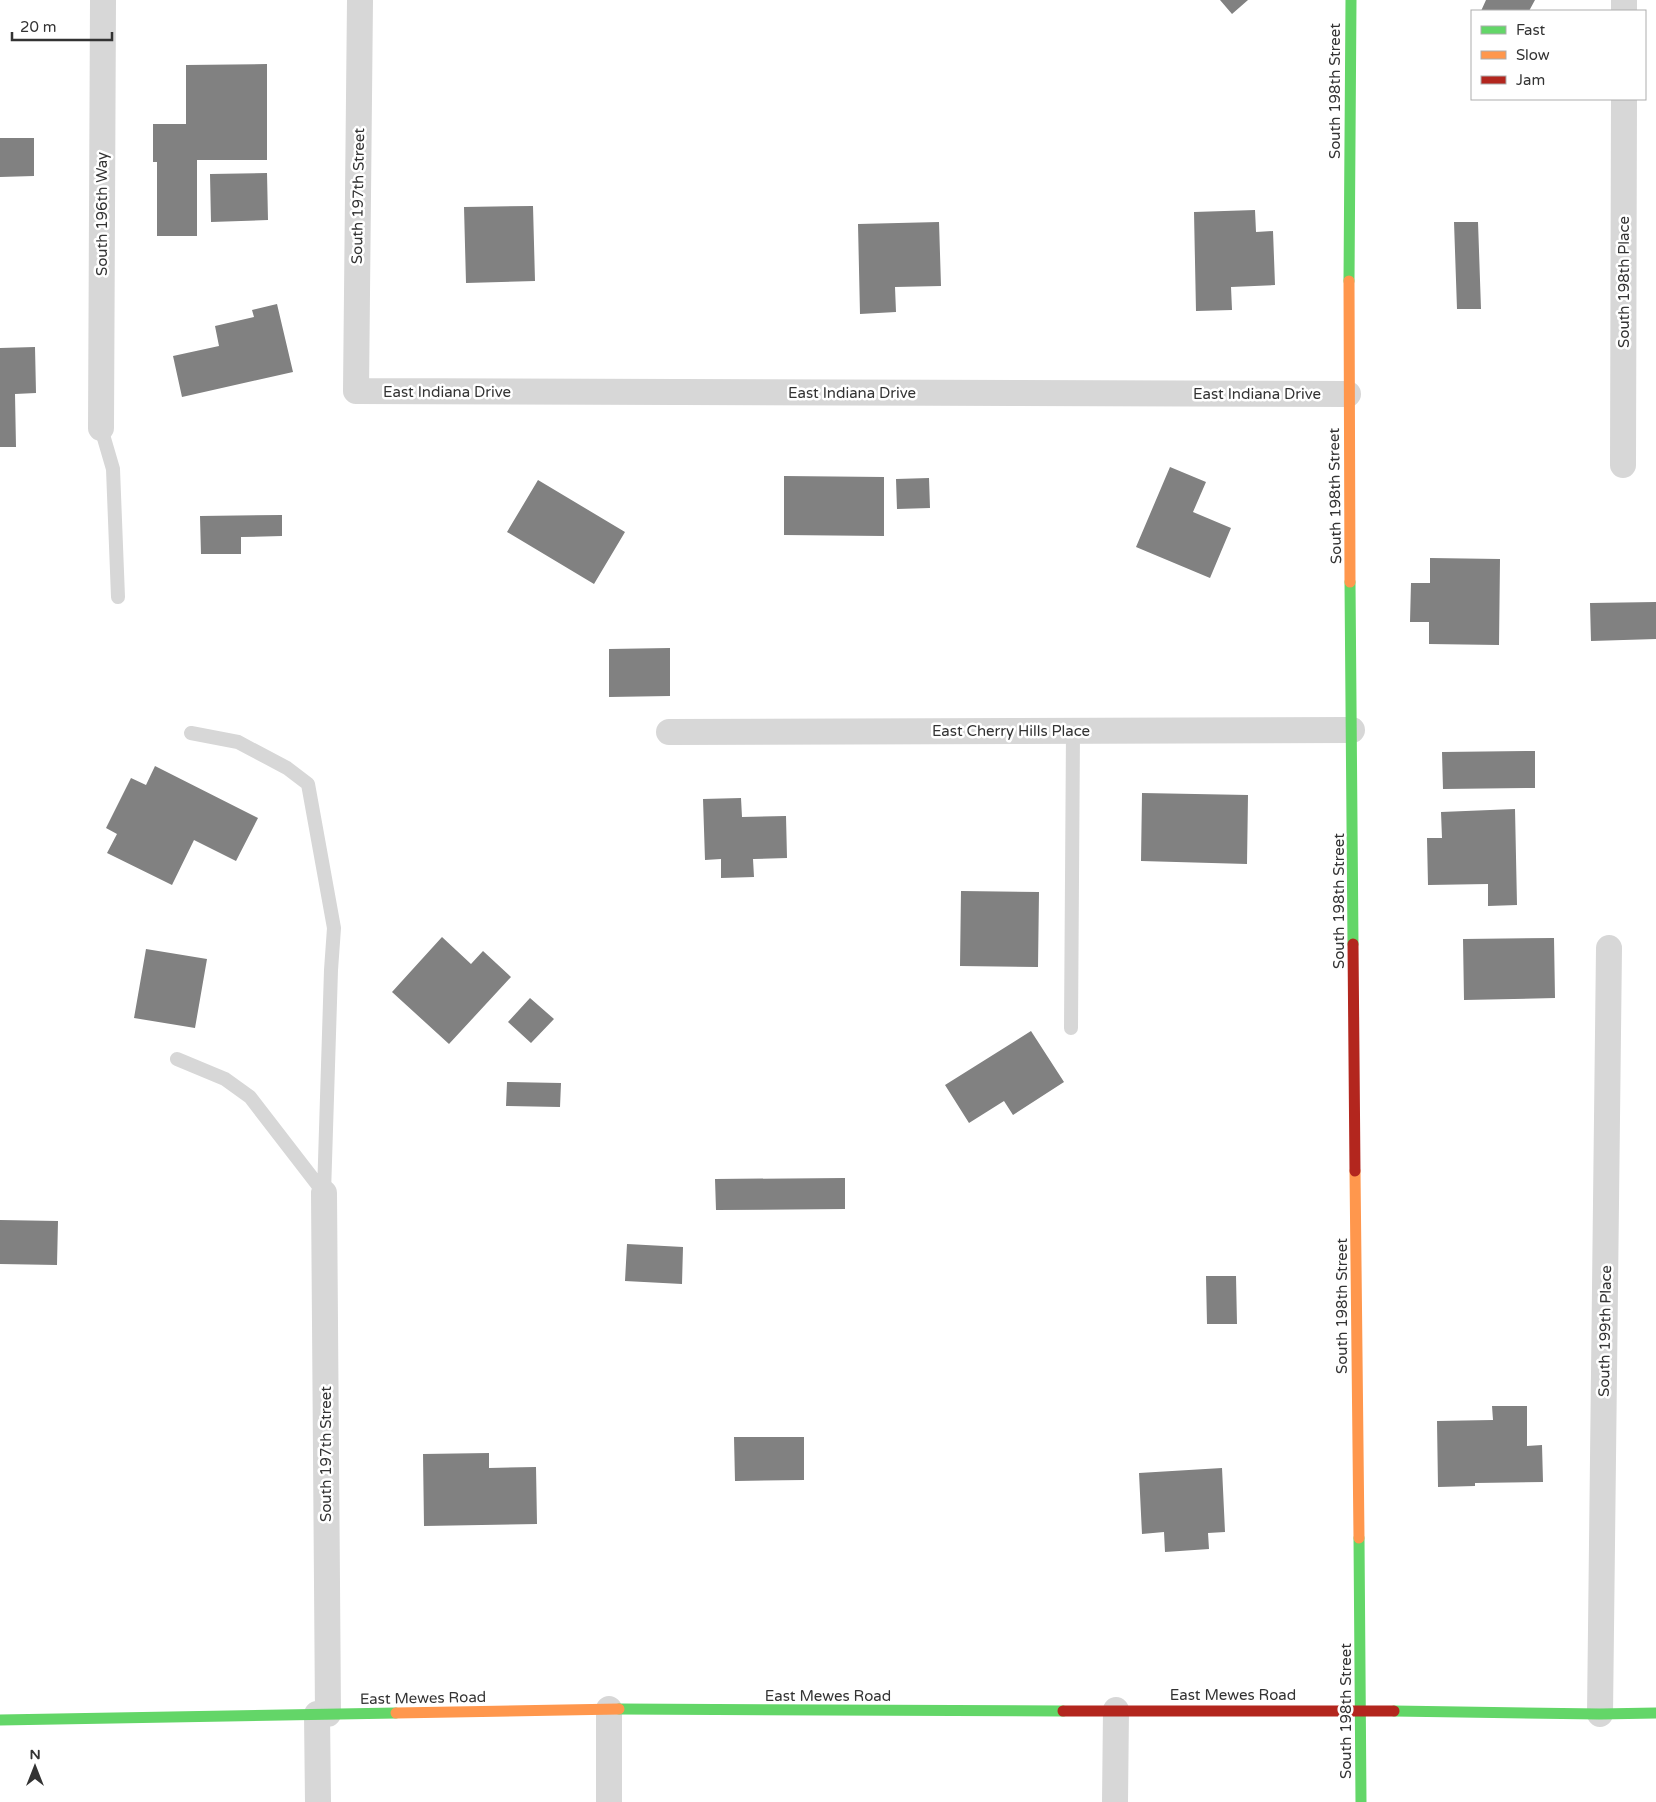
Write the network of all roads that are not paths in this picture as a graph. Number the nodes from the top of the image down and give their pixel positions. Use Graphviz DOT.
graph roads {
  1 [pos="103,0"];
  2 [pos="360,0"];
  3 [pos="1351,0"];
  4 [pos="1624,100"];
  5 [pos="356,391"];
  6 [pos="1348,394"];
  7 [pos="101,428"];
  8 [pos="1624,465"];
  9 [pos="118,597"];
  10 [pos="1352,730"];
  11 [pos="1073,731"];
  12 [pos="670,732"];
  13 [pos="191,733"];
  14 [pos="1609,948"];
  15 [pos="1071,1028"];
  16 [pos="177,1059"];
  17 [pos="324,1193"];
  18 [pos="609,1710"];
  19 [pos="1116,1710"];
  20 [pos="1361,1710"];
  21 [pos="1656,1713"];
  22 [pos="322,1714"];
  23 [pos="1600,1714"];
  24 [pos="0,1720"];
  25 [pos="318,1802"];
  26 [pos="609,1802"];
  27 [pos="1115,1802"];
  28 [pos="1361,1802"];
  1 -- 7 [label="street, South 196th Way"];
  2 -- 5 [label="street, South 197th Street"];
  3 -- 6 [label="street, South 198th Street"];
  4 -- 8 [label="street, South 198th Place"];
  5 -- 6 [label="street, East Indiana Drive"];
  6 -- 10 [label="street, South 198th Street"];
  7 -- 9 [label="lane"];
  10 -- 11 [label="street, East Cherry Hills Place"];
  10 -- 20 [label="street, South 198th Street"];
  11 -- 12 [label="street, East Cherry Hills Place"];
  11 -- 15 [label="lane"];
  13 -- 17 [label="lane"];
  14 -- 23 [label="street, South 199th Place"];
  16 -- 17 [label="lane"];
  17 -- 22 [label="street, South 197th Street"];
  18 -- 19 [label="street, East Mewes Road"];
  18 -- 22 [label="street, East Mewes Road"];
  18 -- 26 [label="street"];
  19 -- 20 [label="street, East Mewes Road"];
  19 -- 27 [label="street"];
  20 -- 23 [label="street, East Mewes Road"];
  20 -- 28 [label="street, South 198th Street"];
  21 -- 23 [label="street, East Mewes Road"];
  22 -- 24 [label="street, East Mewes Road"];
  22 -- 25 [label="street, South 197th Street"];
}
